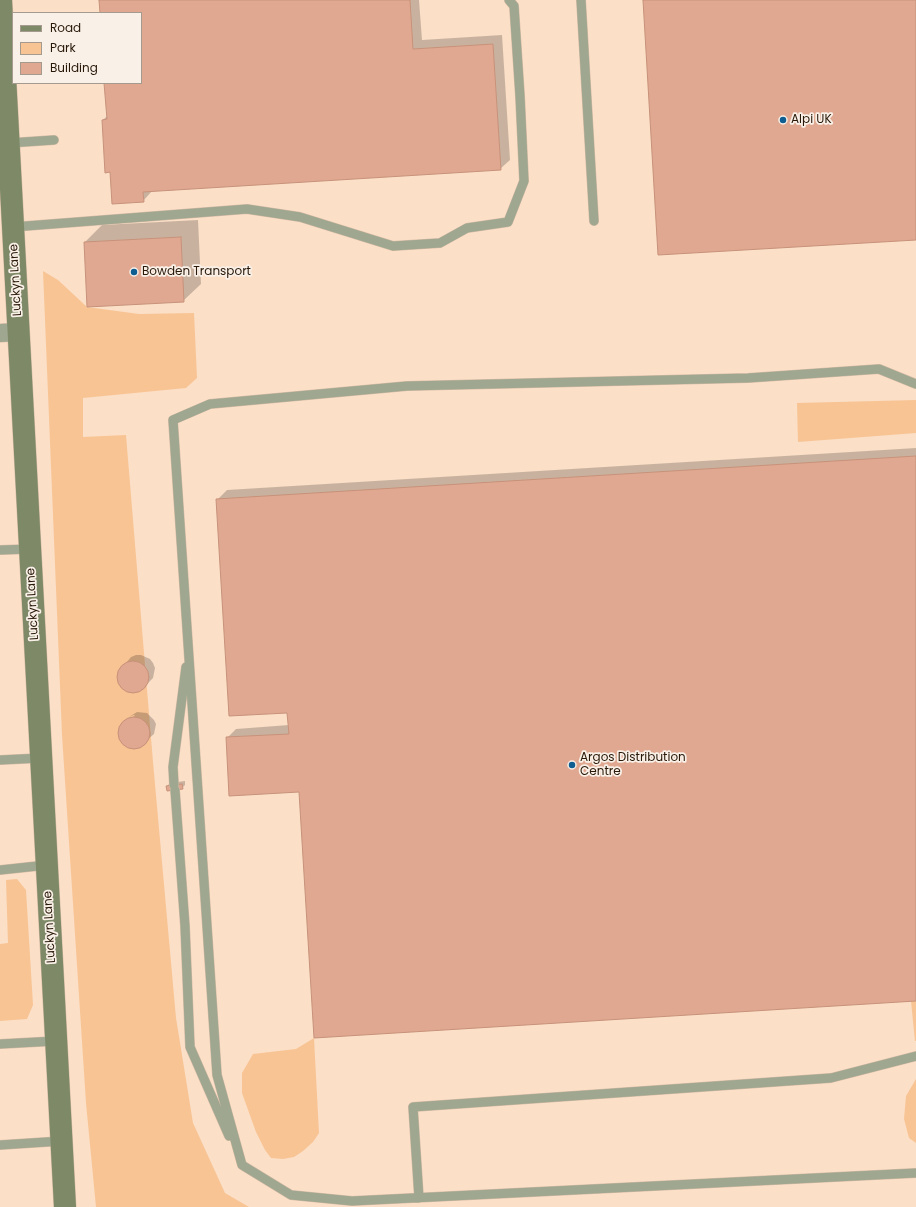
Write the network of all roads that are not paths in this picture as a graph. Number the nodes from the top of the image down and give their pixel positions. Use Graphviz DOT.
graph roads {
  1 [pos="1,0"];
  2 [pos="509,0"];
  3 [pos="581,0"];
  4 [pos="1,30"];
  5 [pos="54,140"];
  6 [pos="9,143"];
  7 [pos="594,221"];
  8 [pos="7,228"];
  9 [pos="9,332"];
  10 [pos="916,384"];
  11 [pos="30,549"];
  12 [pos="0,550"];
  13 [pos="188,645"];
  14 [pos="41,758"];
  15 [pos="0,760"];
  16 [pos="47,865"];
  17 [pos="0,870"];
  18 [pos="56,1041"];
  19 [pos="0,1044"];
  20 [pos="916,1056"];
  21 [pos="62,1141"];
  22 [pos="0,1145"];
  23 [pos="242,1165"];
  24 [pos="916,1173"];
  25 [pos="419,1198"];
  26 [pos="65,1207"];
  1 -- 4 [label="street, Luckyn Lane"];
  2 -- 8 [label="lane"];
  3 -- 7 [label="lane"];
  4 -- 6 [label="street, Luckyn Lane"];
  5 -- 6 [label="lane"];
  6 -- 8 [label="street, Luckyn Lane"];
  8 -- 9 [label="street, Luckyn Lane"];
  9 -- 11 [label="street, Luckyn Lane"];
  10 -- 13 [label="lane"];
  11 -- 12 [label="lane"];
  11 -- 14 [label="street, Luckyn Lane"];
  13 -- 23 [label="lane"];
  13 -- 23 [label="lane"];
  14 -- 15 [label="lane"];
  14 -- 16 [label="street, Luckyn Lane"];
  16 -- 17 [label="lane"];
  16 -- 18 [label="street, Luckyn Lane"];
  18 -- 19 [label="lane"];
  18 -- 21 [label="street, Luckyn Lane"];
  20 -- 25 [label="lane"];
  21 -- 22 [label="lane"];
  21 -- 26 [label="street, Luckyn Lane"];
  23 -- 25 [label="lane"];
  24 -- 25 [label="lane"];
}
